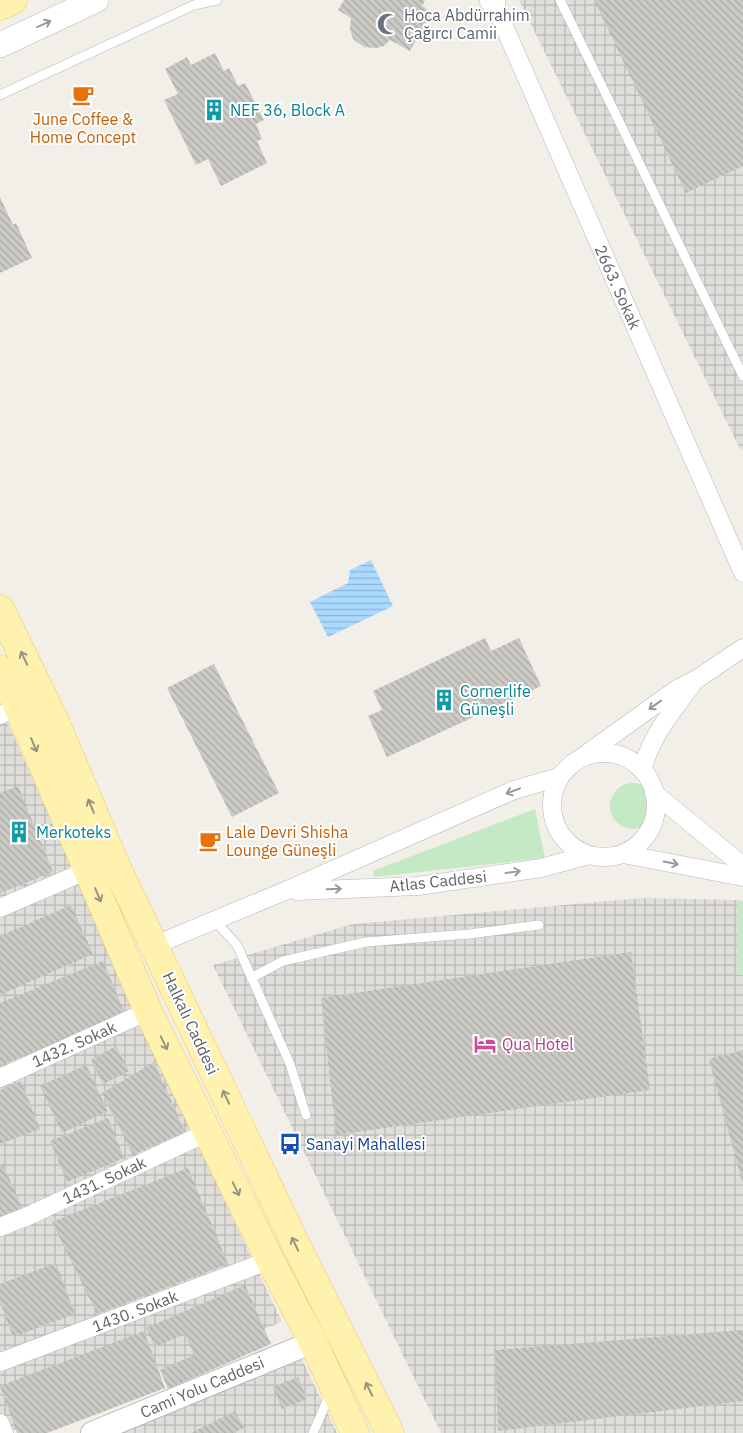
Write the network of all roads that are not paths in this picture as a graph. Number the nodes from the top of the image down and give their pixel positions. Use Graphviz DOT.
graph roads {
  1 [pos="13,0"];
  2 [pos="96,0"];
  3 [pos="218,0"];
  4 [pos="492,0"];
  5 [pos="560,0"];
  6 [pos="0,6"];
  7 [pos="0,45"];
  8 [pos="0,95"];
  9 [pos="743,376"];
  10 [pos="743,573"];
  11 [pos="0,609"];
  12 [pos="743,648"];
  13 [pos="0,669"];
  14 [pos="697,679"];
  15 [pos="9,711"];
  16 [pos="580,758"];
  17 [pos="642,770"];
  18 [pos="560,776"];
  19 [pos="654,793"];
  20 [pos="623,854"];
  21 [pos="589,855"];
  22 [pos="743,866"];
  23 [pos="88,870"];
  24 [pos="743,877"];
  25 [pos="285,892"];
  26 [pos="0,908"];
  27 [pos="216,920"];
  28 [pos="539,924"];
  29 [pos="155,946"];
  30 [pos="251,978"];
  31 [pos="148,1011"];
  32 [pos="0,1078"];
  33 [pos="306,1116"];
  34 [pos="208,1132"];
  35 [pos="0,1227"];
  36 [pos="270,1260"];
  37 [pos="312,1342"];
  38 [pos="0,1362"];
  39 [pos="334,1386"];
  40 [pos="0,1422"];
  41 [pos="4,1433"];
  42 [pos="92,1433"];
  43 [pos="313,1433"];
  44 [pos="355,1433"];
  45 [pos="390,1433"];
  1 -- 6 [label="main road"];
  7 -- 2 [label="main road, one-way"];
  3 -- 8 [label="lane"];
  4 -- 10 [label="street, 2663. Sokak"];
  5 -- 9 [label="lane"];
  29 -- 11 [label="main road, Halkalı Caddesi, one-way"];
  12 -- 14 [label="street"];
  13 -- 15 [label="main road, Halkalı Caddesi"];
  14 -- 16 [label="street, one-way"];
  14 -- 17 [label="street"];
  15 -- 23 [label="main road, Halkalı Caddesi, one-way"];
  16 -- 17 [label="street"];
  16 -- 18 [label="street"];
  17 -- 19 [label="street"];
  18 -- 21 [label="street"];
  18 -- 25 [label="street, Atlas Caddesi, one-way"];
  19 -- 20 [label="street"];
  19 -- 22 [label="street"];
  20 -- 21 [label="street"];
  20 -- 24 [label="street, one-way"];
  25 -- 21 [label="street, Atlas Caddesi, one-way"];
  23 -- 26 [label="street"];
  23 -- 31 [label="main road, Halkalı Caddesi, one-way"];
  25 -- 27 [label="street, Atlas Caddesi"];
  27 -- 29 [label="street, Atlas Caddesi"];
  27 -- 30 [label="lane"];
  28 -- 30 [label="lane"];
  45 -- 29 [label="main road, Halkalı Caddesi, one-way"];
  30 -- 33 [label="lane"];
  31 -- 32 [label="street, 1432. Sokak"];
  31 -- 34 [label="main road, Halkalı Caddesi, one-way"];
  34 -- 35 [label="street, 1431. Sokak"];
  34 -- 36 [label="main road, Halkalı Caddesi, one-way"];
  36 -- 37 [label="main road, Halkalı Caddesi"];
  36 -- 38 [label="street, 1430. Sokak"];
  37 -- 39 [label="main road, Halkalı Caddesi"];
  37 -- 42 [label="street, Cami Yolu Caddesi"];
  39 -- 43 [label="lane"];
  39 -- 44 [label="main road, Halkalı Caddesi"];
  40 -- 41 [label="street"];
}
